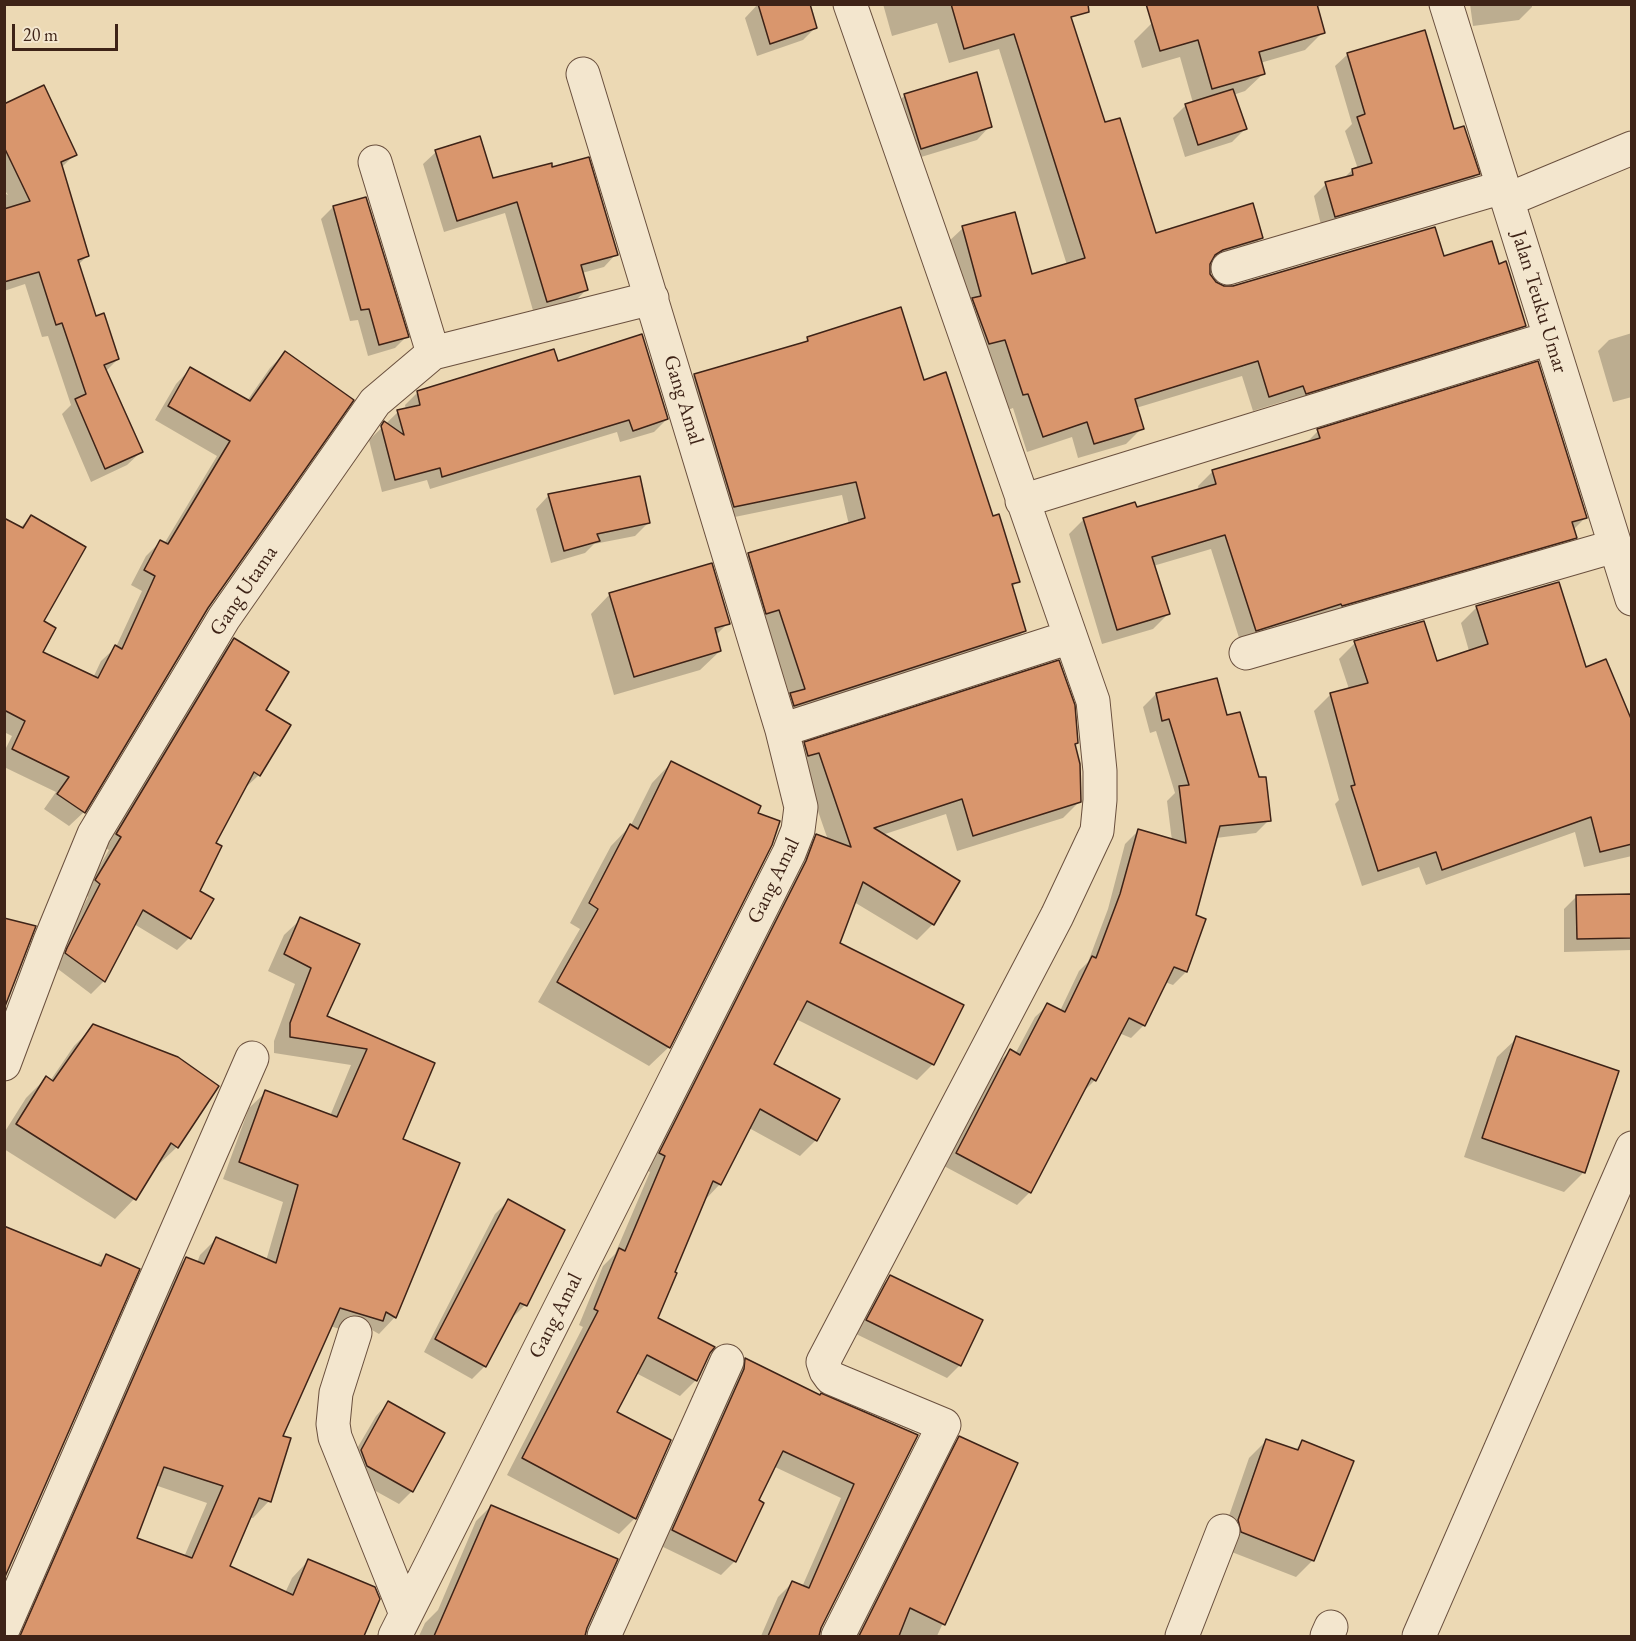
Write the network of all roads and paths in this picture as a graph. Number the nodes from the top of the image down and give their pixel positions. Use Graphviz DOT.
graph roads {
  1 [pos="850,4"];
  2 [pos="1446,4"];
  3 [pos="583,74"];
  4 [pos="1632,148"];
  5 [pos="375,162"];
  6 [pos="1505,194"];
  7 [pos="1228,268"];
  8 [pos="652,298"];
  9 [pos="1550,338"];
  10 [pos="432,353"];
  11 [pos="1022,501"];
  12 [pos="1615,546"];
  13 [pos="1632,599"];
  14 [pos="1070,637"];
  15 [pos="1246,653"];
  16 [pos="782,730"];
  17 [pos="252,1058"];
  18 [pos="4,1064"];
  19 [pos="1632,1148"];
  20 [pos="355,1333"];
  21 [pos="727,1361"];
  22 [pos="1223,1531"];
  23 [pos="401,1625"];
  24 [pos="4,1627"];
  25 [pos="604,1636"];
  26 [pos="838,1636"];
  27 [pos="1182,1636"];
  28 [pos="1419,1636"];
  1 -- 11 [label="street"];
  2 -- 6 [label="street, Jalan Teuku Umar"];
  3 -- 8 [label="street, Gang Amal"];
  4 -- 6 [label="street"];
  5 -- 10 [label="street"];
  6 -- 7 [label="street"];
  6 -- 9 [label="street, Jalan Teuku Umar"];
  8 -- 10 [label="street, Gang Utama"];
  8 -- 16 [label="street, Gang Amal"];
  9 -- 11 [label="street"];
  9 -- 12 [label="street, Jalan Teuku Umar"];
  10 -- 18 [label="street, Gang Utama"];
  11 -- 14 [label="street"];
  12 -- 13 [label="street, Jalan Teuku Umar"];
  12 -- 15 [label="street"];
  14 -- 16 [label="street"];
  14 -- 26 [label="street"];
  16 -- 23 [label="street, Gang Amal"];
  17 -- 24 [label="street"];
  19 -- 28 [label="street"];
  20 -- 23 [label="street"];
  21 -- 25 [label="street"];
  22 -- 27 [label="street"];
}
